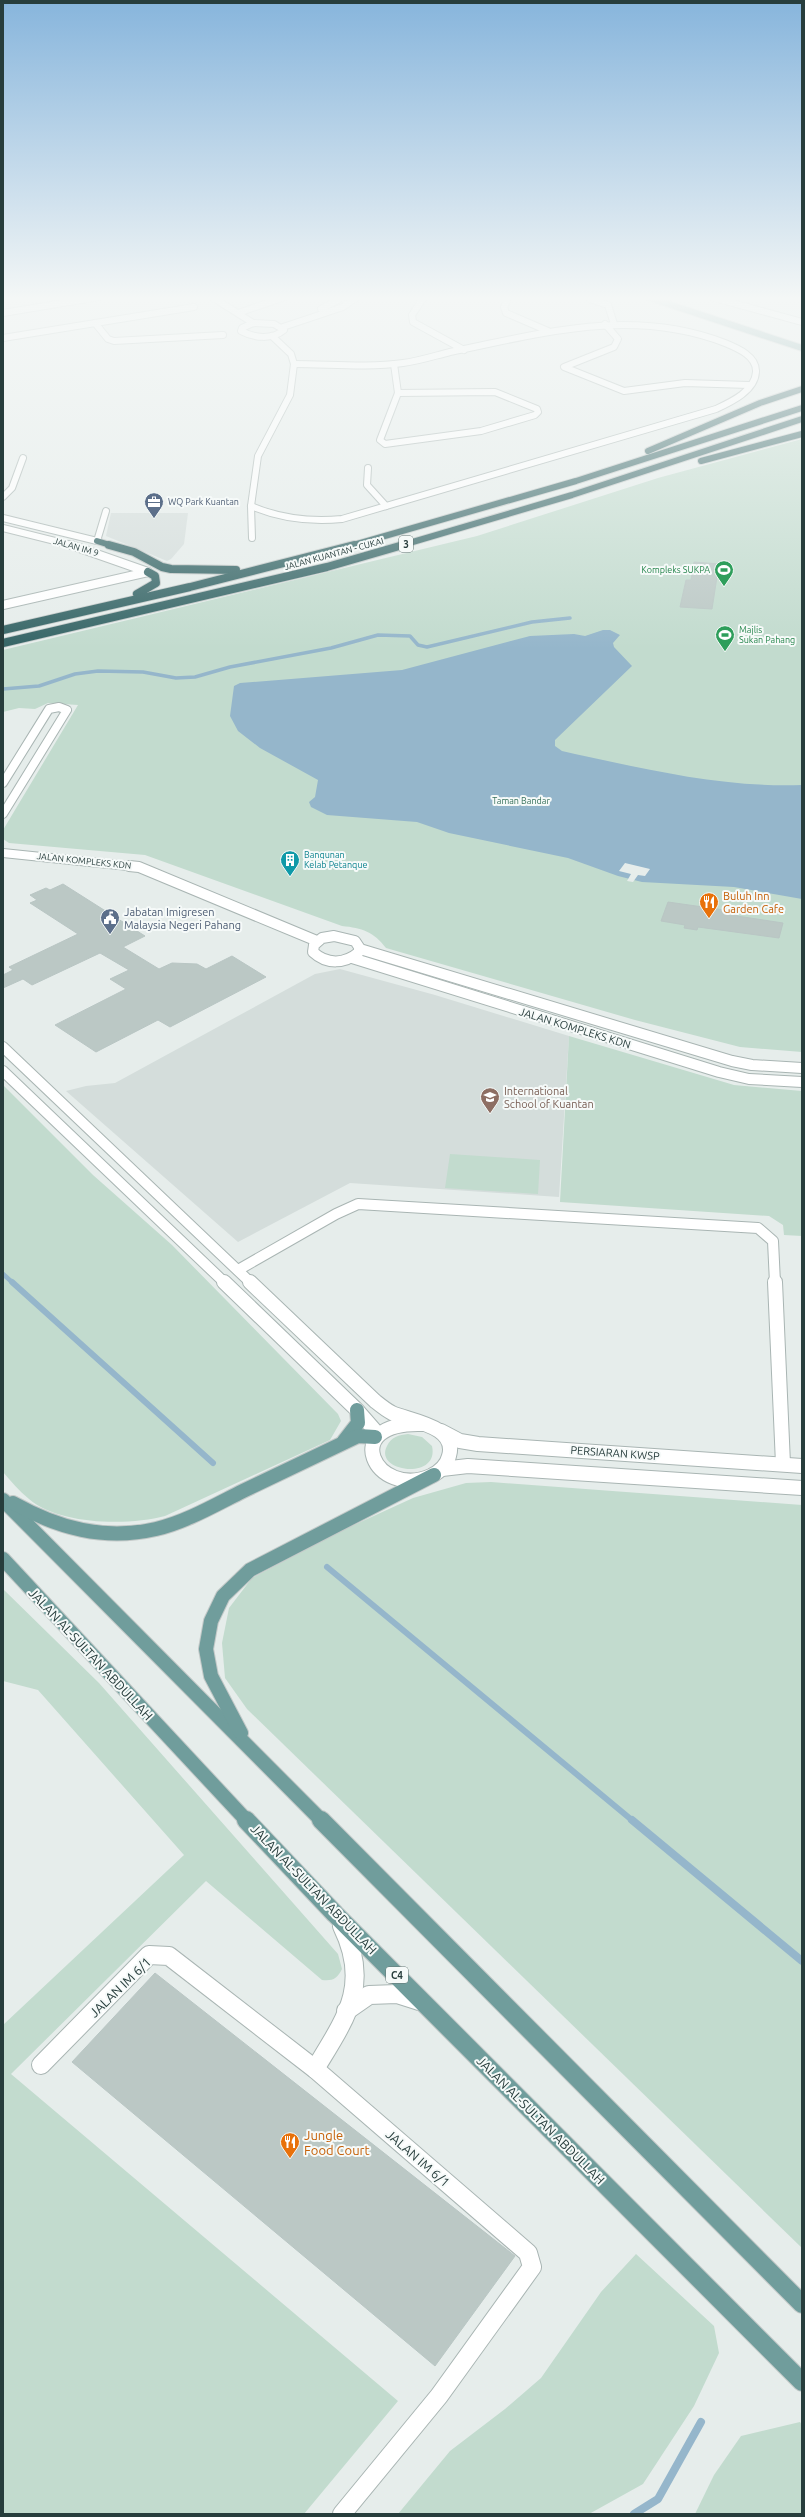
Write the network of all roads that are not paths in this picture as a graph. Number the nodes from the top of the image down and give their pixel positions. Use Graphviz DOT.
graph roads {
  1 [pos="280,414"];
  2 [pos="390,414"];
  3 [pos="536,414"];
  4 [pos="697,414"];
  5 [pos="734,414"];
  6 [pos="782,414"];
  7 [pos="802,420"];
  8 [pos="802,434"];
  9 [pos="23,458"];
  10 [pos="368,468"];
  11 [pos="595,476"];
  12 [pos="612,482"];
  13 [pos="3,497"];
  14 [pos="251,506"];
  15 [pos="386,506"];
  16 [pos="106,511"];
  17 [pos="3,518"];
  18 [pos="3,528"];
  19 [pos="252,538"];
  20 [pos="97,540"];
  21 [pos="268,568"];
  22 [pos="148,572"];
  23 [pos="3,604"];
  24 [pos="59,618"];
  25 [pos="3,630"];
  26 [pos="3,643"];
  27 [pos="3,783"];
  28 [pos="3,814"];
  29 [pos="3,852"];
  30 [pos="317,941"];
  31 [pos="360,948"];
  32 [pos="352,958"];
  33 [pos="3,1047"];
  34 [pos="745,1064"];
  35 [pos="802,1068"];
  36 [pos="3,1071"];
  37 [pos="740,1078"];
  38 [pos="802,1082"];
  39 [pos="42,1083"];
  40 [pos="24,1091"];
  41 [pos="223,1256"];
  42 [pos="206,1264"];
  43 [pos="238,1270"];
  44 [pos="357,1410"];
  45 [pos="428,1425"];
  46 [pos="377,1436"];
  47 [pos="341,1445"];
  48 [pos="784,1464"];
  49 [pos="802,1466"];
  50 [pos="438,1472"];
  51 [pos="802,1488"];
  52 [pos="3,1499"];
  53 [pos="3,1559"];
  54 [pos="246,1744"];
  55 [pos="335,1914"];
  56 [pos="426,2004"];
  57 [pos="346,2011"];
  58 [pos="42,2066"];
  59 [pos="315,2069"];
  60 [pos="802,2304"];
  61 [pos="802,2382"];
  62 [pos="342,2514"];
  1 -- 14 [label="street"];
  2 -- 3 [label="street"];
  4 -- 15 [label="street"];
  5 -- 11 [label="highway"];
  6 -- 11 [label="highway, JALAN KUANTAN - CUKAI / 3"];
  7 -- 12 [label="highway, JALAN KUANTAN - CUKAI / 3"];
  8 -- 12 [label="highway"];
  9 -- 13 [label="street"];
  10 -- 15 [label="street"];
  11 -- 21 [label="highway, JALAN KUANTAN - CUKAI / 3"];
  12 -- 26 [label="highway, JALAN KUANTAN - CUKAI / 3"];
  14 -- 15 [label="street"];
  14 -- 19 [label="street"];
  16 -- 20 [label="street"];
  17 -- 20 [label="street, JALAN IM 9"];
  18 -- 22 [label="street, JALAN IM 9"];
  20 -- 21 [label="highway"];
  21 -- 24 [label="highway, JALAN KUANTAN - CUKAI / 3"];
  22 -- 23 [label="street"];
  22 -- 24 [label="highway"];
  24 -- 25 [label="highway, JALAN KUANTAN - CUKAI / 3"];
  27 -- 28 [label="street"];
  29 -- 30 [label="street, JALAN KOMPLEKS KDN"];
  30 -- 31 [label="street"];
  30 -- 32 [label="street"];
  31 -- 32 [label="street"];
  31 -- 34 [label="street, JALAN KOMPLEKS KDN"];
  32 -- 37 [label="street, JALAN KOMPLEKS KDN"];
  33 -- 39 [label="street"];
  34 -- 35 [label="street, JALAN KOMPLEKS KDN"];
  34 -- 37 [label="street"];
  36 -- 40 [label="street"];
  37 -- 38 [label="street, JALAN KOMPLEKS KDN"];
  39 -- 40 [label="street"];
  39 -- 41 [label="street"];
  40 -- 42 [label="street"];
  41 -- 42 [label="street"];
  41 -- 43 [label="street"];
  42 -- 44 [label="street"];
  43 -- 45 [label="street"];
  43 -- 48 [label="street"];
  44 -- 46 [label="street"];
  44 -- 47 [label="main road"];
  45 -- 46 [label="street, PERSIARAN KWSP"];
  45 -- 48 [label="street, PERSIARAN KWSP"];
  45 -- 50 [label="street"];
  46 -- 47 [label="main road"];
  46 -- 50 [label="street, PERSIARAN KWSP"];
  47 -- 52 [label="main road"];
  48 -- 49 [label="street, PERSIARAN KWSP"];
  50 -- 51 [label="street, PERSIARAN KWSP"];
  50 -- 54 [label="main road"];
  52 -- 54 [label="main road"];
  53 -- 55 [label="main road, JALAN AL-SULTAN ABDULLAH / C4"];
  54 -- 60 [label="main road"];
  55 -- 56 [label="main road, JALAN AL-SULTAN ABDULLAH / C4"];
  55 -- 57 [label="street"];
  56 -- 57 [label="street"];
  56 -- 61 [label="main road, JALAN AL-SULTAN ABDULLAH / C4"];
  57 -- 59 [label="street"];
  58 -- 59 [label="street, JALAN IM 6/1"];
  59 -- 62 [label="street, JALAN IM 6/1"];
}
